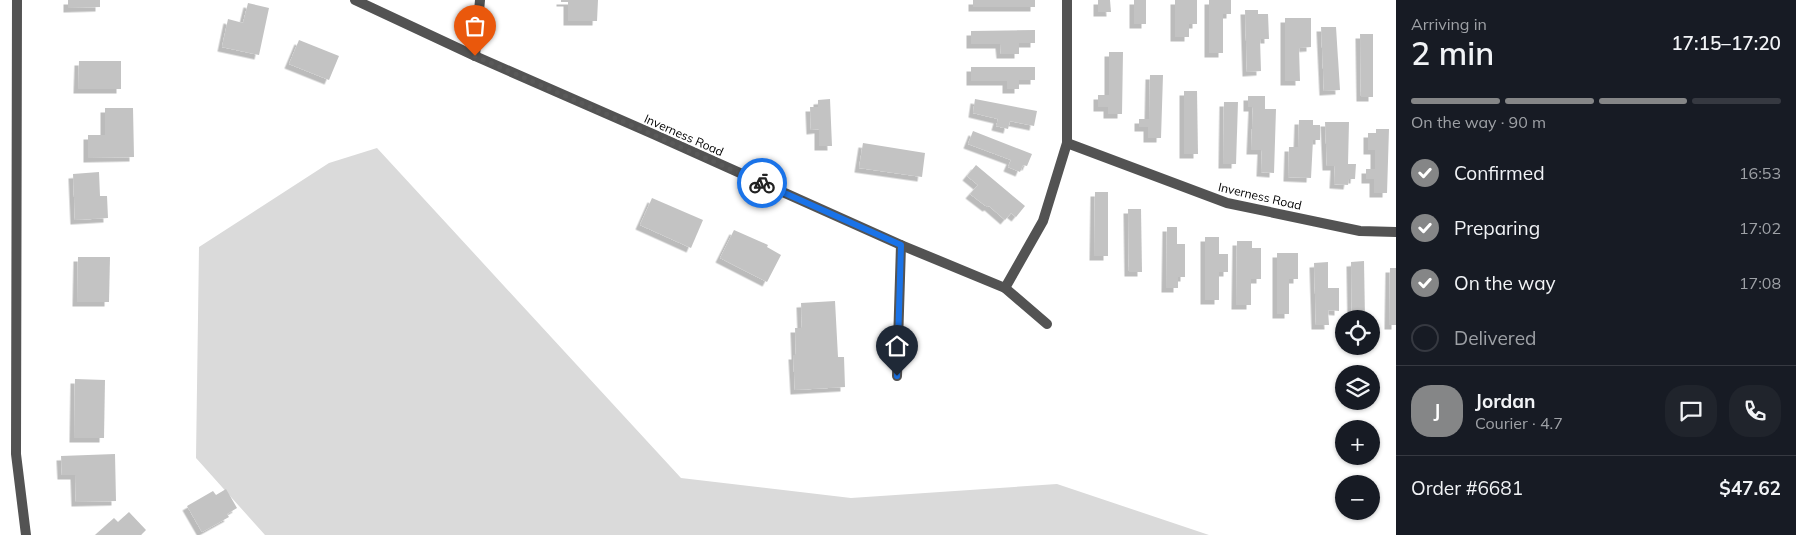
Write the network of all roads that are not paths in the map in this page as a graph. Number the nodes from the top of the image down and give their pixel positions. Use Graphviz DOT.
graph roads {
  1 [pos="17,0"];
  2 [pos="355,0"];
  3 [pos="480,0"];
  4 [pos="1067,0"];
  5 [pos="475,56"];
  6 [pos="1067,143"];
  7 [pos="1396,232"];
  8 [pos="901,245"];
  9 [pos="1005,288"];
  10 [pos="1047,324"];
  11 [pos="897,376"];
  12 [pos="26,535"];
  1 -- 12 [label="street"];
  2 -- 5 [label="street, Inverness Road"];
  3 -- 5 [label="street"];
  4 -- 6 [label="street"];
  5 -- 8 [label="street, Inverness Road"];
  6 -- 7 [label="street, Inverness Road"];
  6 -- 9 [label="street"];
  8 -- 9 [label="street, Inverness Road"];
  8 -- 11 [label="street"];
  9 -- 10 [label="street, Inverness Road"];
}
